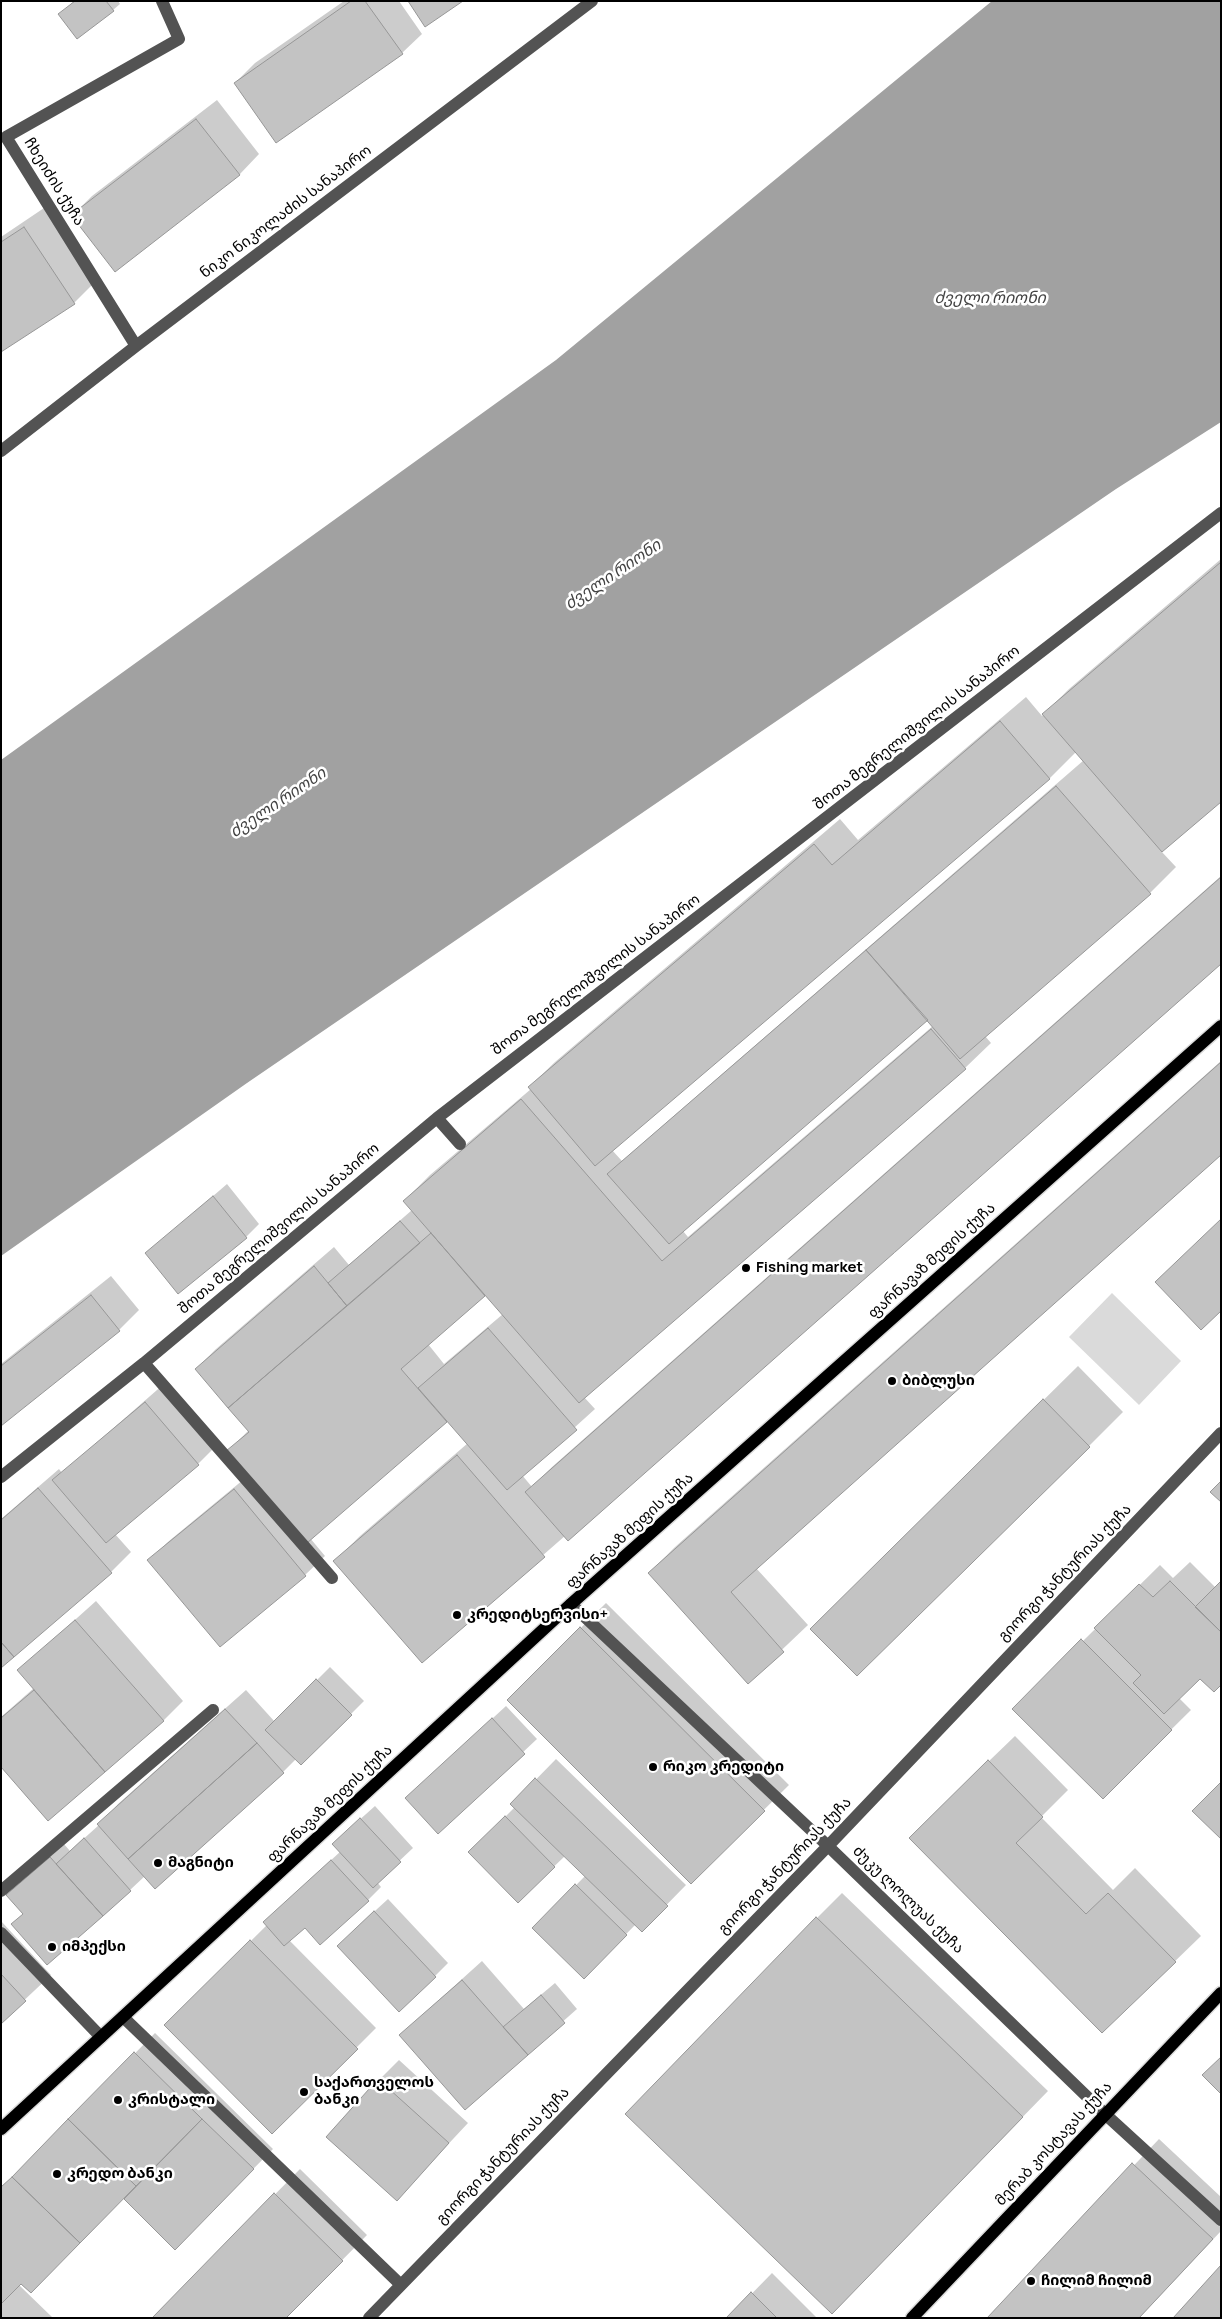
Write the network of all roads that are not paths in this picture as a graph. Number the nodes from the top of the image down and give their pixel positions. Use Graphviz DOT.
graph roads {
  1 [pos="162,1"];
  2 [pos="592,1"];
  3 [pos="4,134"];
  4 [pos="136,346"];
  5 [pos="1,451"];
  6 [pos="1221,513"];
  7 [pos="1221,1026"];
  8 [pos="437,1118"];
  9 [pos="460,1144"];
  10 [pos="144,1363"];
  11 [pos="1221,1433"];
  12 [pos="1,1477"];
  13 [pos="332,1578"];
  14 [pos="572,1604"];
  15 [pos="213,1710"];
  16 [pos="828,1846"];
  17 [pos="1,1891"];
  18 [pos="1,1933"];
  19 [pos="1221,1993"];
  20 [pos="123,2017"];
  21 [pos="101,2037"];
  22 [pos="1105,2114"];
  23 [pos="1,2129"];
  24 [pos="1221,2220"];
  25 [pos="401,2285"];
  26 [pos="369,2318"];
  27 [pos="912,2318"];
  1 -- 3 [label="street, ჩხეიძის ქუჩა"];
  2 -- 4 [label="street, ნიკო ნიკოლაძის სანაპირო"];
  3 -- 4 [label="street, ჩხეიძის ქუჩა"];
  4 -- 5 [label="street, ნიკო ნიკოლაძის სანაპირო"];
  6 -- 8 [label="street, შოთა მეგრელიშვილის სანაპირო"];
  7 -- 14 [label="main road, ფარნავაზ მეფის ქუჩა"];
  8 -- 9 [label="street"];
  8 -- 10 [label="street, შოთა მეგრელიშვილის სანაპირო"];
  10 -- 12 [label="street, შოთა მეგრელიშვილის სანაპირო"];
  10 -- 13 [label="street"];
  11 -- 16 [label="street, გიორგი ჭანტურიას ქუჩა"];
  14 -- 16 [label="street, ძუკუ ლოლუას ქუჩა"];
  14 -- 20 [label="main road, ფარნავაზ მეფის ქუჩა"];
  15 -- 17 [label="street"];
  16 -- 22 [label="street, ძუკუ ლოლუას ქუჩა"];
  16 -- 25 [label="street, გიორგი ჭანტურიას ქუჩა"];
  18 -- 21 [label="street"];
  19 -- 22 [label="main road, მერაბ კოსტავას ქუჩა"];
  20 -- 21 [label="main road, ფარნავაზ მეფის ქუჩა"];
  20 -- 25 [label="street"];
  21 -- 23 [label="main road, ფარნავაზ მეფის ქუჩა"];
  22 -- 24 [label="street, ძუკუ ლოლუას ქუჩა"];
  22 -- 27 [label="main road, მერაბ კოსტავას ქუჩა"];
  25 -- 26 [label="street, გიორგი ჭანტურიას ქუჩა"];
}
